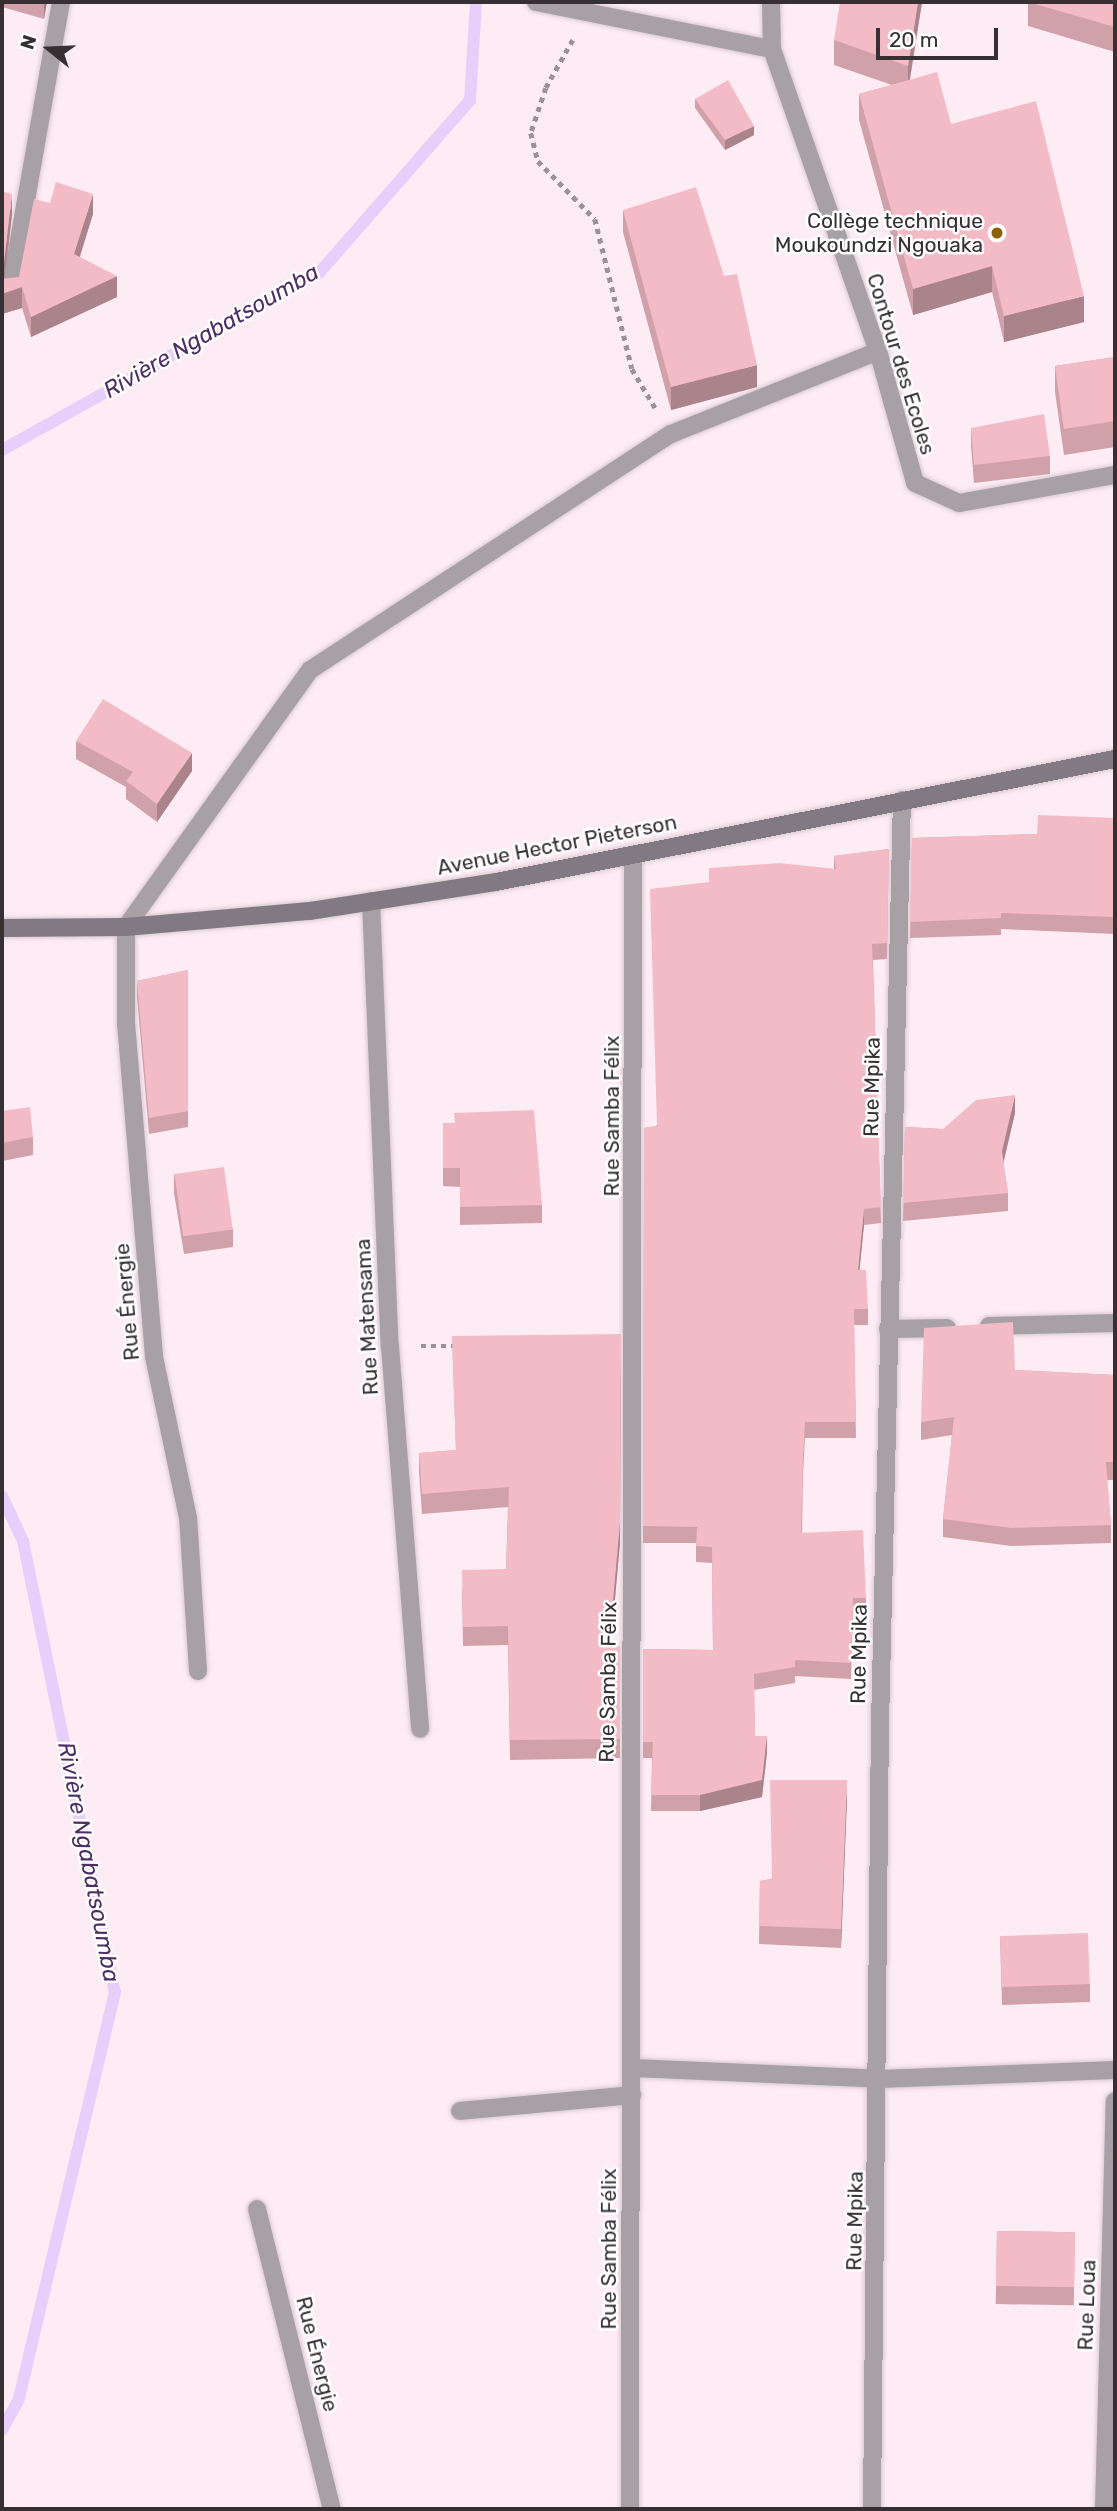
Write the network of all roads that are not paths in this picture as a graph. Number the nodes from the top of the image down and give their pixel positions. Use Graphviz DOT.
graph roads {
  1 [pos="61,2"];
  2 [pos="536,2"];
  3 [pos="771,2"];
  4 [pos="772,49"];
  5 [pos="10,291"];
  6 [pos="878,351"];
  7 [pos="1115,475"];
  8 [pos="1115,759"];
  9 [pos="902,800"];
  10 [pos="633,856"];
  11 [pos="372,901"];
  12 [pos="127,926"];
  13 [pos="2,928"];
  14 [pos="1115,1323"];
  15 [pos="888,1329"];
  16 [pos="198,1671"];
  17 [pos="420,1729"];
  18 [pos="633,2068"];
  19 [pos="1115,2070"];
  20 [pos="880,2079"];
  21 [pos="632,2095"];
  22 [pos="1115,2101"];
  23 [pos="460,2111"];
  24 [pos="257,2209"];
  25 [pos="332,2509"];
  26 [pos="630,2509"];
  27 [pos="872,2509"];
  28 [pos="1104,2509"];
  1 -- 5 [label="street"];
  2 -- 4 [label="street"];
  3 -- 4 [label="street, Contour des Ecoles"];
  4 -- 6 [label="street, Contour des Ecoles"];
  6 -- 7 [label="street, Contour des Ecoles"];
  6 -- 12 [label="street"];
  8 -- 9 [label="street, Avenue Hector Pieterson"];
  9 -- 10 [label="street, Avenue Hector Pieterson"];
  9 -- 15 [label="street, Rue Mpika"];
  10 -- 11 [label="street, Avenue Hector Pieterson"];
  10 -- 18 [label="street, Rue Samba Félix"];
  11 -- 12 [label="street, Avenue Hector Pieterson"];
  11 -- 17 [label="street, Rue Matensama"];
  12 -- 13 [label="street, Avenue Hector Pieterson"];
  12 -- 16 [label="street, Rue Énergie"];
  14 -- 15 [label="street"];
  15 -- 20 [label="street, Rue Mpika"];
  18 -- 20 [label="street"];
  18 -- 21 [label="street, Rue Samba Félix"];
  19 -- 20 [label="street"];
  20 -- 27 [label="street, Rue Mpika"];
  21 -- 23 [label="street"];
  21 -- 26 [label="street, Rue Samba Félix"];
  22 -- 28 [label="street, Rue Loua"];
  24 -- 25 [label="street, Rue Énergie"];
}
